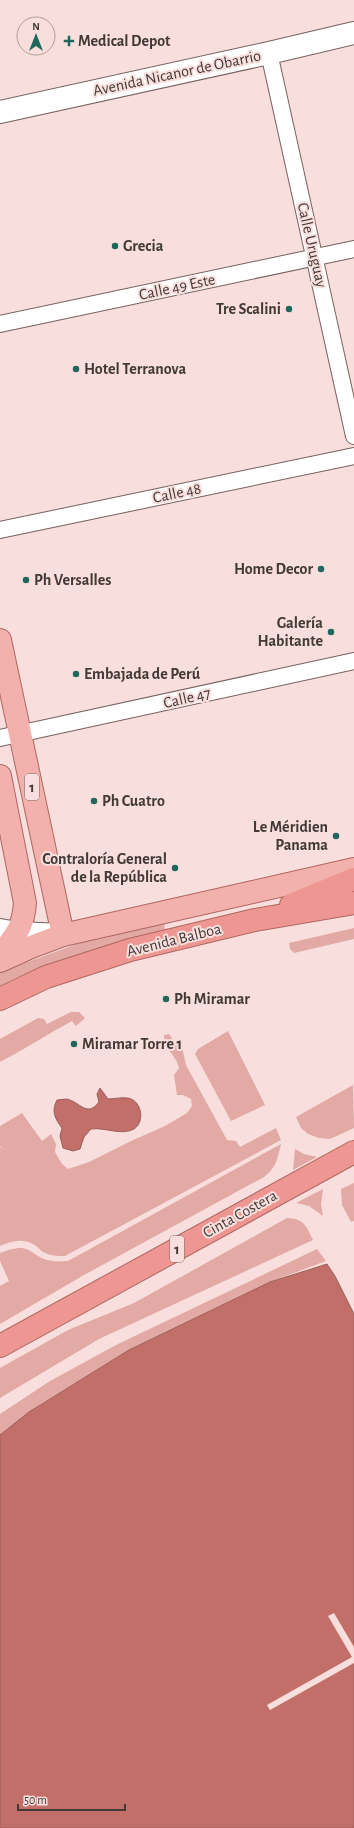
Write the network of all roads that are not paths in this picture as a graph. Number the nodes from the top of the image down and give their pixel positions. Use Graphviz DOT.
graph roads {
  1 [pos="354,33"];
  2 [pos="269,54"];
  3 [pos="0,112"];
  4 [pos="354,249"];
  5 [pos="315,258"];
  6 [pos="0,324"];
  7 [pos="354,436"];
  8 [pos="354,456"];
  9 [pos="0,530"];
  10 [pos="0,640"];
  11 [pos="354,661"];
  12 [pos="10,737"];
  13 [pos="0,776"];
  14 [pos="354,869"];
  15 [pos="354,879"];
  16 [pos="354,903"];
  17 [pos="255,920"];
  18 [pos="63,935"];
  19 [pos="16,936"];
  20 [pos="0,956"];
  21 [pos="0,961"];
  22 [pos="1,998"];
  23 [pos="354,1152"];
  24 [pos="0,1346"];
  1 -- 2 [label="main road, Avenida Nicanor de Obarrio"];
  2 -- 3 [label="main road, Avenida Nicanor de Obarrio"];
  2 -- 5 [label="street, Calle Uruguay"];
  4 -- 5 [label="street, Calle 49 Este"];
  5 -- 6 [label="street, Calle 49 Este"];
  5 -- 7 [label="street, Calle Uruguay"];
  8 -- 9 [label="street, Calle 48"];
  10 -- 12 [label="main road, 1"];
  11 -- 12 [label="street, Calle 47"];
  12 -- 18 [label="main road, 1"];
  13 -- 19 [label="main road, 1"];
  14 -- 18 [label="main road, Avenida Balboa"];
  15 -- 17 [label="highway"];
  16 -- 17 [label="highway, Avenida Balboa"];
  17 -- 22 [label="highway, Avenida Balboa"];
  18 -- 19 [label="main road, Avenida Balboa"];
  19 -- 20 [label="main road, 1"];
  19 -- 21 [label="main road, Avenida Balboa"];
  23 -- 24 [label="highway, Cinta Costera / 1"];
}
